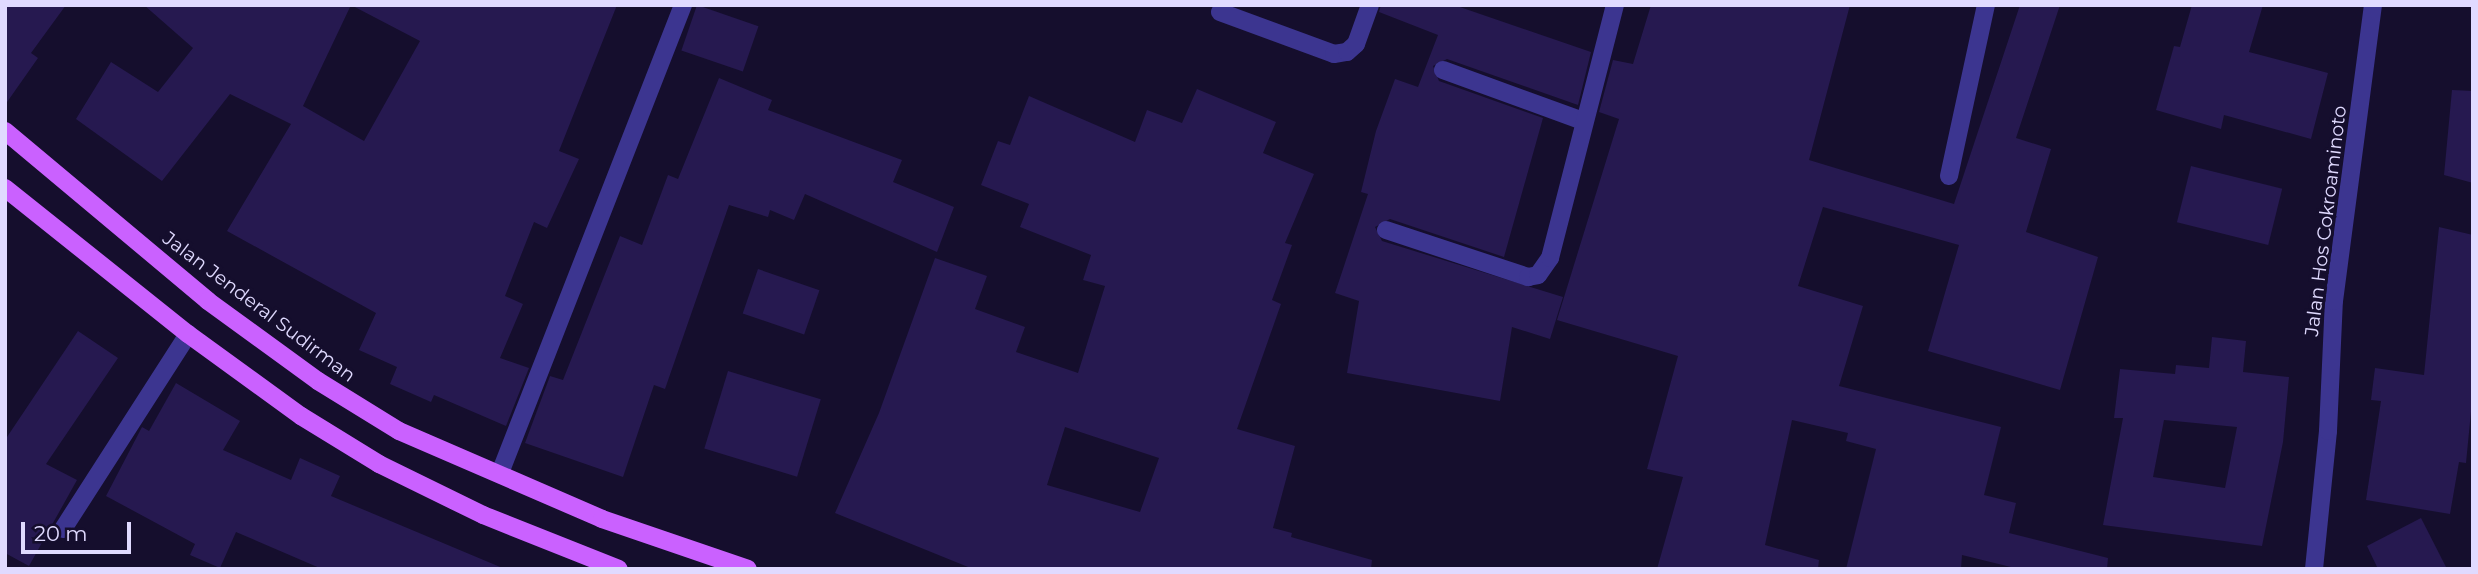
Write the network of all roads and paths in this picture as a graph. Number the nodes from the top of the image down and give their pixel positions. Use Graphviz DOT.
graph roads {
  1 [pos="683,5"];
  2 [pos="1370,5"];
  3 [pos="1615,5"];
  4 [pos="1986,5"];
  5 [pos="2373,5"];
  6 [pos="1220,12"];
  7 [pos="1443,70"];
  8 [pos="1583,121"];
  9 [pos="5,131"];
  10 [pos="1949,176"];
  11 [pos="5,188"];
  12 [pos="1386,230"];
  13 [pos="188,334"];
  14 [pos="500,473"];
  15 [pos="63,529"];
  16 [pos="619,569"];
  17 [pos="748,569"];
  18 [pos="2314,569"];
  1 -- 14 [label="street"];
  2 -- 6 [label="street"];
  3 -- 8 [label="street"];
  4 -- 10 [label="street"];
  5 -- 18 [label="street, Jalan Hos Cokroaminoto"];
  7 -- 8 [label="street"];
  8 -- 12 [label="street"];
  9 -- 14 [label="main road, Jalan Jenderal Sudirman"];
  11 -- 13 [label="main road"];
  13 -- 15 [label="street"];
  13 -- 16 [label="main road"];
  14 -- 17 [label="main road, Jalan Jenderal Sudirman"];
}
